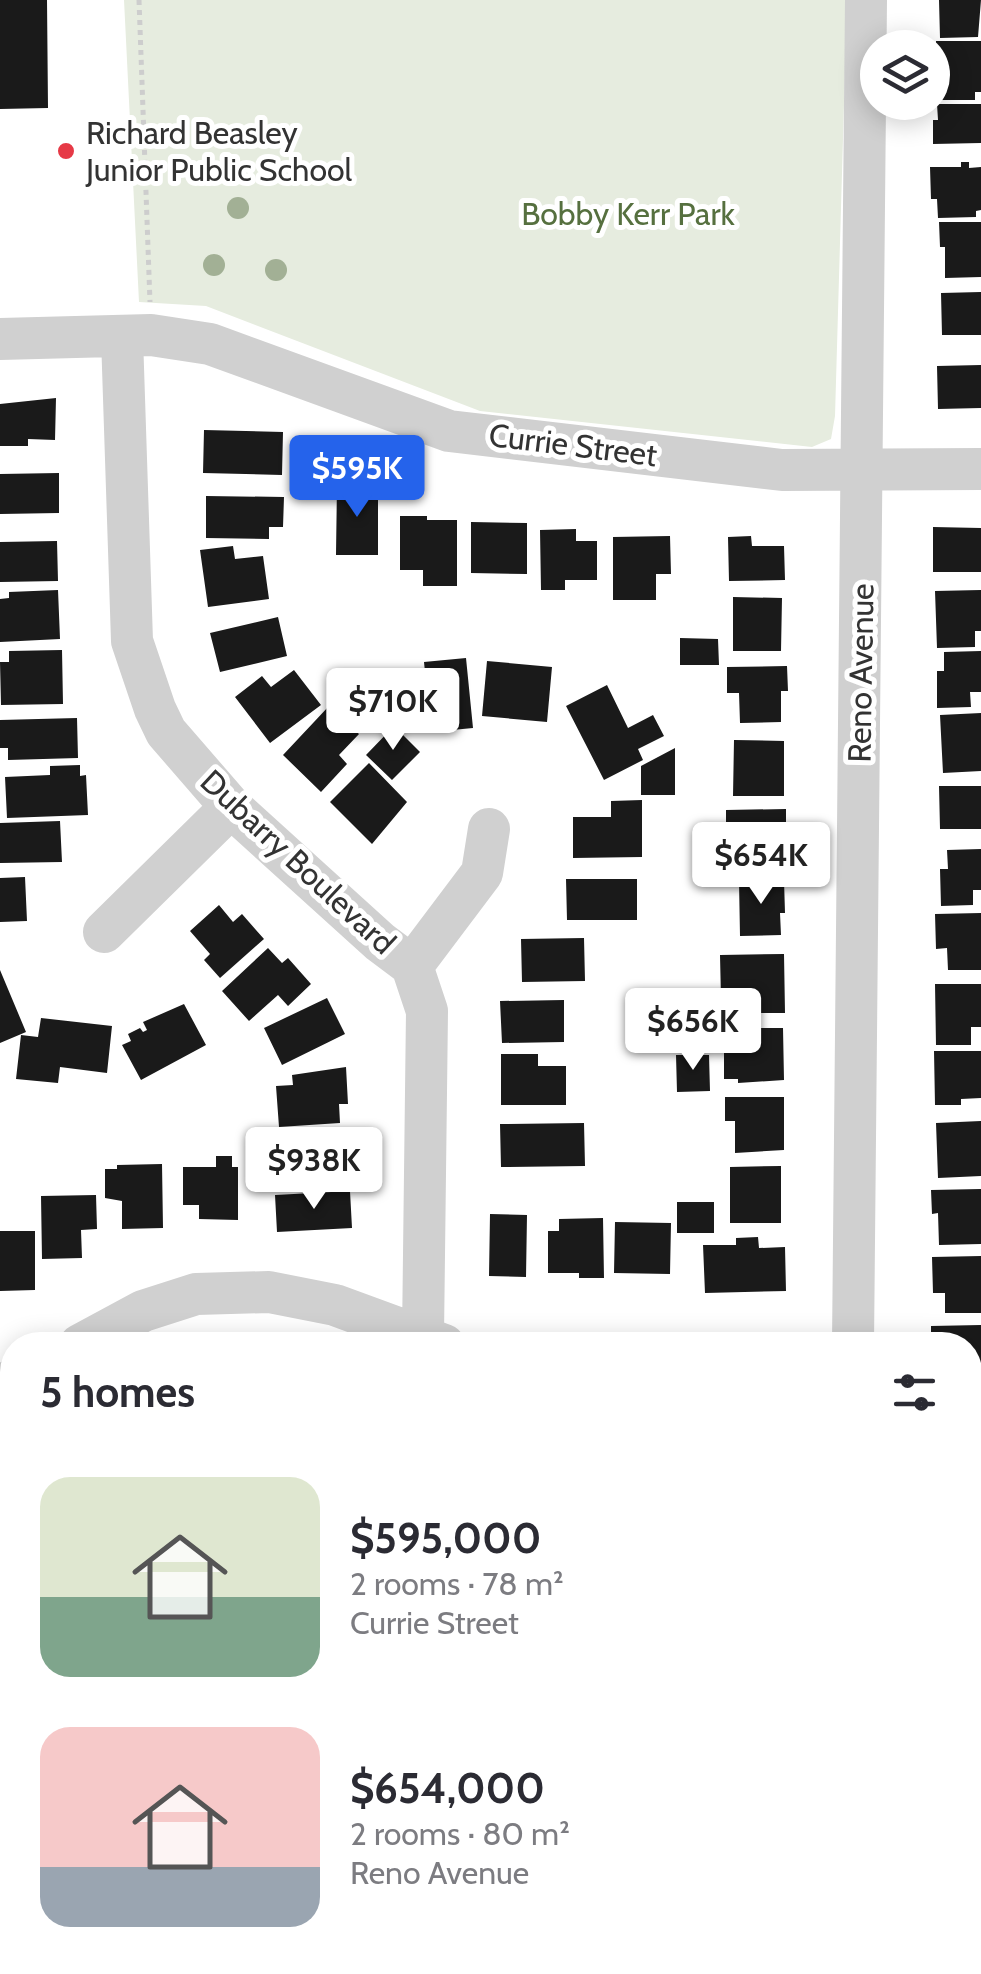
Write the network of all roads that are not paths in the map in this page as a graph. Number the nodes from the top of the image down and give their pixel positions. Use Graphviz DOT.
graph roads {
  1 [pos="866,0"];
  2 [pos="137,336"];
  3 [pos="0,339"];
  4 [pos="981,469"];
  5 [pos="864,472"];
  6 [pos="231,808"];
  7 [pos="488,829"];
  8 [pos="104,932"];
  9 [pos="412,966"];
  10 [pos="104,1332"];
  11 [pos="412,1332"];
  12 [pos="434,1332"];
  13 [pos="853,1332"];
  1 -- 5 [label="street, Reno Avenue"];
  2 -- 3 [label="street, Currie Street"];
  2 -- 5 [label="street, Currie Street"];
  2 -- 6 [label="street, Dubarry Boulevard"];
  4 -- 5 [label="street, Currie Street"];
  5 -- 13 [label="street, Reno Avenue"];
  6 -- 8 [label="street"];
  6 -- 9 [label="street, Dubarry Boulevard"];
  7 -- 9 [label="street"];
  9 -- 12 [label="street, Dubarry Boulevard"];
  10 -- 11 [label="street"];
}
